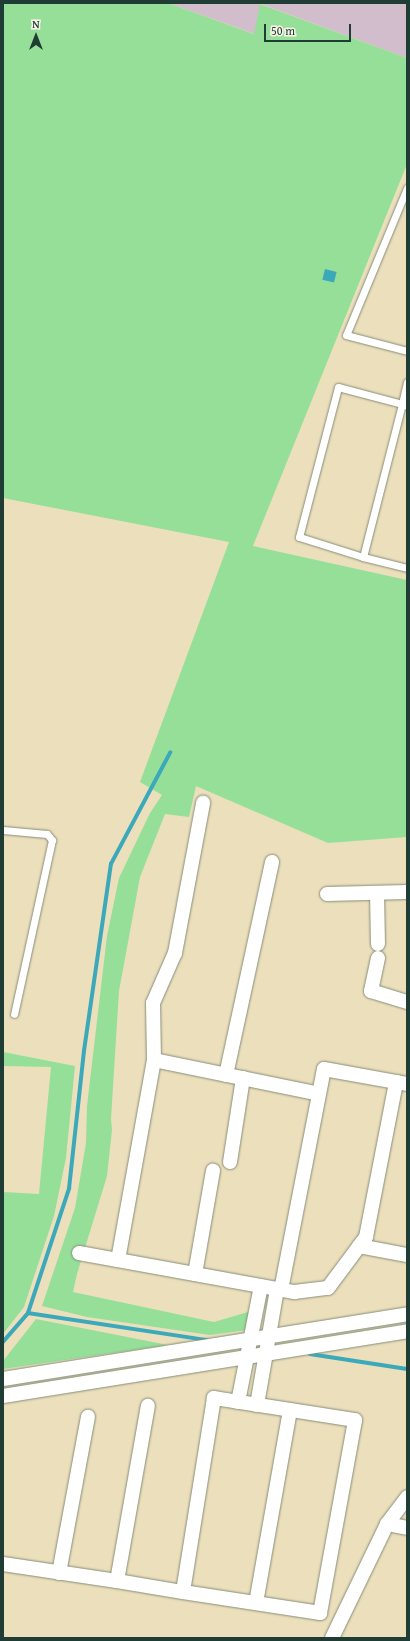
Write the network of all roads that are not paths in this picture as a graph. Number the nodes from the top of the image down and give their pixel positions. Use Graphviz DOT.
graph roads {
  1 [pos="407,188"];
  2 [pos="407,351"];
  3 [pos="407,382"];
  4 [pos="404,405"];
  5 [pos="363,557"];
  6 [pos="407,568"];
  7 [pos="203,803"];
  8 [pos="3,830"];
  9 [pos="272,862"];
  10 [pos="407,892"];
  11 [pos="377,893"];
  12 [pos="327,894"];
  13 [pos="378,944"];
  14 [pos="378,958"];
  15 [pos="407,1002"];
  16 [pos="14,1014"];
  17 [pos="154,1060"];
  18 [pos="226,1075"];
  19 [pos="244,1078"];
  20 [pos="401,1083"];
  21 [pos="319,1094"];
  22 [pos="230,1162"];
  23 [pos="213,1171"];
  24 [pos="359,1246"];
  25 [pos="79,1253"];
  26 [pos="407,1255"];
  27 [pos="118,1260"];
  28 [pos="195,1274"];
  29 [pos="261,1286"];
  30 [pos="279,1289"];
  31 [pos="407,1314"];
  32 [pos="407,1331"];
  33 [pos="268,1336"];
  34 [pos="250,1340"];
  35 [pos="266,1354"];
  36 [pos="246,1357"];
  37 [pos="3,1379"];
  38 [pos="3,1396"];
  39 [pos="238,1402"];
  40 [pos="257,1405"];
  41 [pos="148,1406"];
  42 [pos="290,1410"];
  43 [pos="88,1417"];
  44 [pos="407,1497"];
  45 [pos="386,1524"];
  46 [pos="407,1528"];
  47 [pos="3,1564"];
  48 [pos="59,1572"];
  49 [pos="117,1581"];
  50 [pos="183,1592"];
  51 [pos="256,1603"];
  52 [pos="332,1638"];
  1 -- 2 [label="lane"];
  3 -- 4 [label="lane"];
  4 -- 5 [label="lane"];
  4 -- 5 [label="lane"];
  5 -- 6 [label="lane"];
  7 -- 17 [label="street"];
  8 -- 16 [label="lane"];
  9 -- 18 [label="street"];
  10 -- 11 [label="street"];
  11 -- 12 [label="street"];
  11 -- 13 [label="street"];
  14 -- 15 [label="street"];
  17 -- 18 [label="street"];
  17 -- 27 [label="street"];
  18 -- 19 [label="street"];
  19 -- 21 [label="street"];
  19 -- 22 [label="street"];
  20 -- 21 [label="street"];
  20 -- 24 [label="street"];
  21 -- 30 [label="street"];
  23 -- 28 [label="street"];
  24 -- 26 [label="street"];
  24 -- 30 [label="street"];
  25 -- 27 [label="street"];
  27 -- 28 [label="street"];
  28 -- 29 [label="street"];
  29 -- 30 [label="street"];
  29 -- 34 [label="street"];
  30 -- 33 [label="street"];
  31 -- 33 [label="street"];
  32 -- 35 [label="street"];
  33 -- 34 [label="street"];
  33 -- 35 [label="street"];
  34 -- 36 [label="street"];
  34 -- 37 [label="street"];
  35 -- 36 [label="street"];
  35 -- 40 [label="street"];
  36 -- 38 [label="street"];
  36 -- 39 [label="street"];
  39 -- 40 [label="street"];
  39 -- 50 [label="street"];
  40 -- 42 [label="street"];
  41 -- 49 [label="street"];
  42 -- 51 [label="street"];
  42 -- 51 [label="street"];
  43 -- 48 [label="street"];
  44 -- 45 [label="street"];
  45 -- 46 [label="street"];
  45 -- 52 [label="street"];
  47 -- 48 [label="street"];
  48 -- 49 [label="street"];
  49 -- 50 [label="street"];
  50 -- 51 [label="street"];
}
